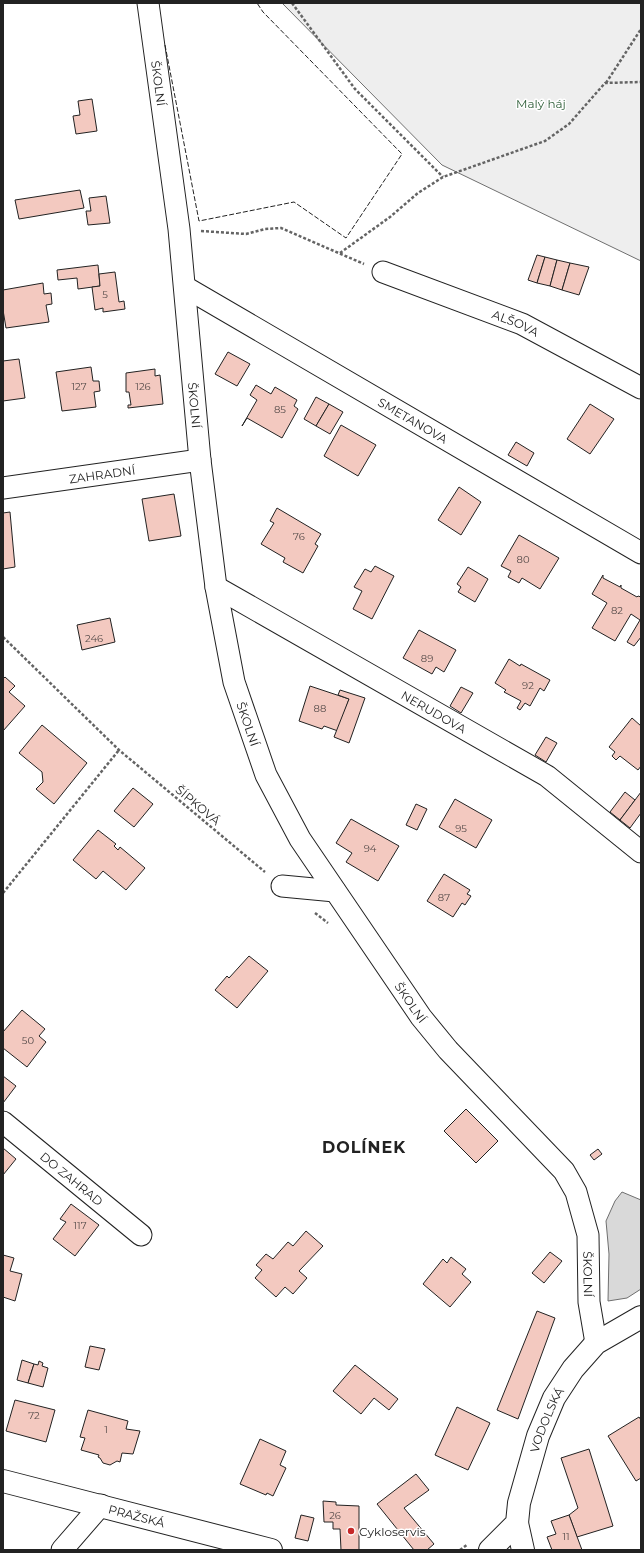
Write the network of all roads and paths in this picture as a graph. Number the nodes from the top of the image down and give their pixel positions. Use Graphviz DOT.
graph roads {
  1 [pos="148,3"];
  2 [pos="292,3"];
  3 [pos="641,29"];
  4 [pos="641,82"];
  5 [pos="605,83"];
  6 [pos="443,177"];
  7 [pos="179,229"];
  8 [pos="340,253"];
  9 [pos="383,272"];
  10 [pos="185,287"];
  11 [pos="641,388"];
  12 [pos="200,460"];
  13 [pos="3,488"];
  14 [pos="641,553"];
  15 [pos="216,587"];
  16 [pos="3,637"];
  17 [pos="120,750"];
  18 [pos="641,852"];
  19 [pos="282,886"];
  20 [pos="335,891"];
  21 [pos="3,893"];
  22 [pos="313,910"];
  23 [pos="331,925"];
  24 [pos="3,1122"];
  25 [pos="141,1235"];
  26 [pos="641,1317"];
  27 [pos="596,1343"];
  28 [pos="3,1481"];
  29 [pos="101,1505"];
  30 [pos="516,1522"];
  31 [pos="62,1550"];
  32 [pos="271,1550"];
  33 [pos="490,1550"];
  34 [pos="523,1550"];
  1 -- 7 [label="street, ŠKOLNÍ"];
  2 -- 6 [label="path"];
  3 -- 5 [label="path"];
  4 -- 5 [label="path"];
  5 -- 6 [label="path"];
  6 -- 8 [label="path"];
  7 -- 8 [label="path"];
  7 -- 10 [label="street, ŠKOLNÍ"];
  8 -- 9 [label="path"];
  9 -- 11 [label="street, ALŠOVA"];
  10 -- 12 [label="street, ŠKOLNÍ"];
  10 -- 14 [label="street, SMETANOVA"];
  12 -- 13 [label="street, ZAHRADNÍ"];
  12 -- 15 [label="street, ŠKOLNÍ"];
  15 -- 18 [label="street, NERUDOVA"];
  15 -- 20 [label="street, ŠKOLNÍ"];
  16 -- 17 [label="path, ŠÍPKOVÁ"];
  17 -- 19 [label="path, ŠÍPKOVÁ"];
  17 -- 21 [label="path"];
  19 -- 20 [label="street"];
  20 -- 27 [label="street, ŠKOLNÍ"];
  22 -- 23 [label="path"];
  24 -- 25 [label="street, DO ZAHRAD"];
  26 -- 27 [label="street, VODOLSKÁ"];
  27 -- 30 [label="street, VODOLSKÁ"];
  28 -- 29 [label="street, PRAŽSKÁ"];
  29 -- 31 [label="street"];
  29 -- 32 [label="street, PRAŽSKÁ"];
  30 -- 33 [label="street"];
  30 -- 34 [label="street"];
}
